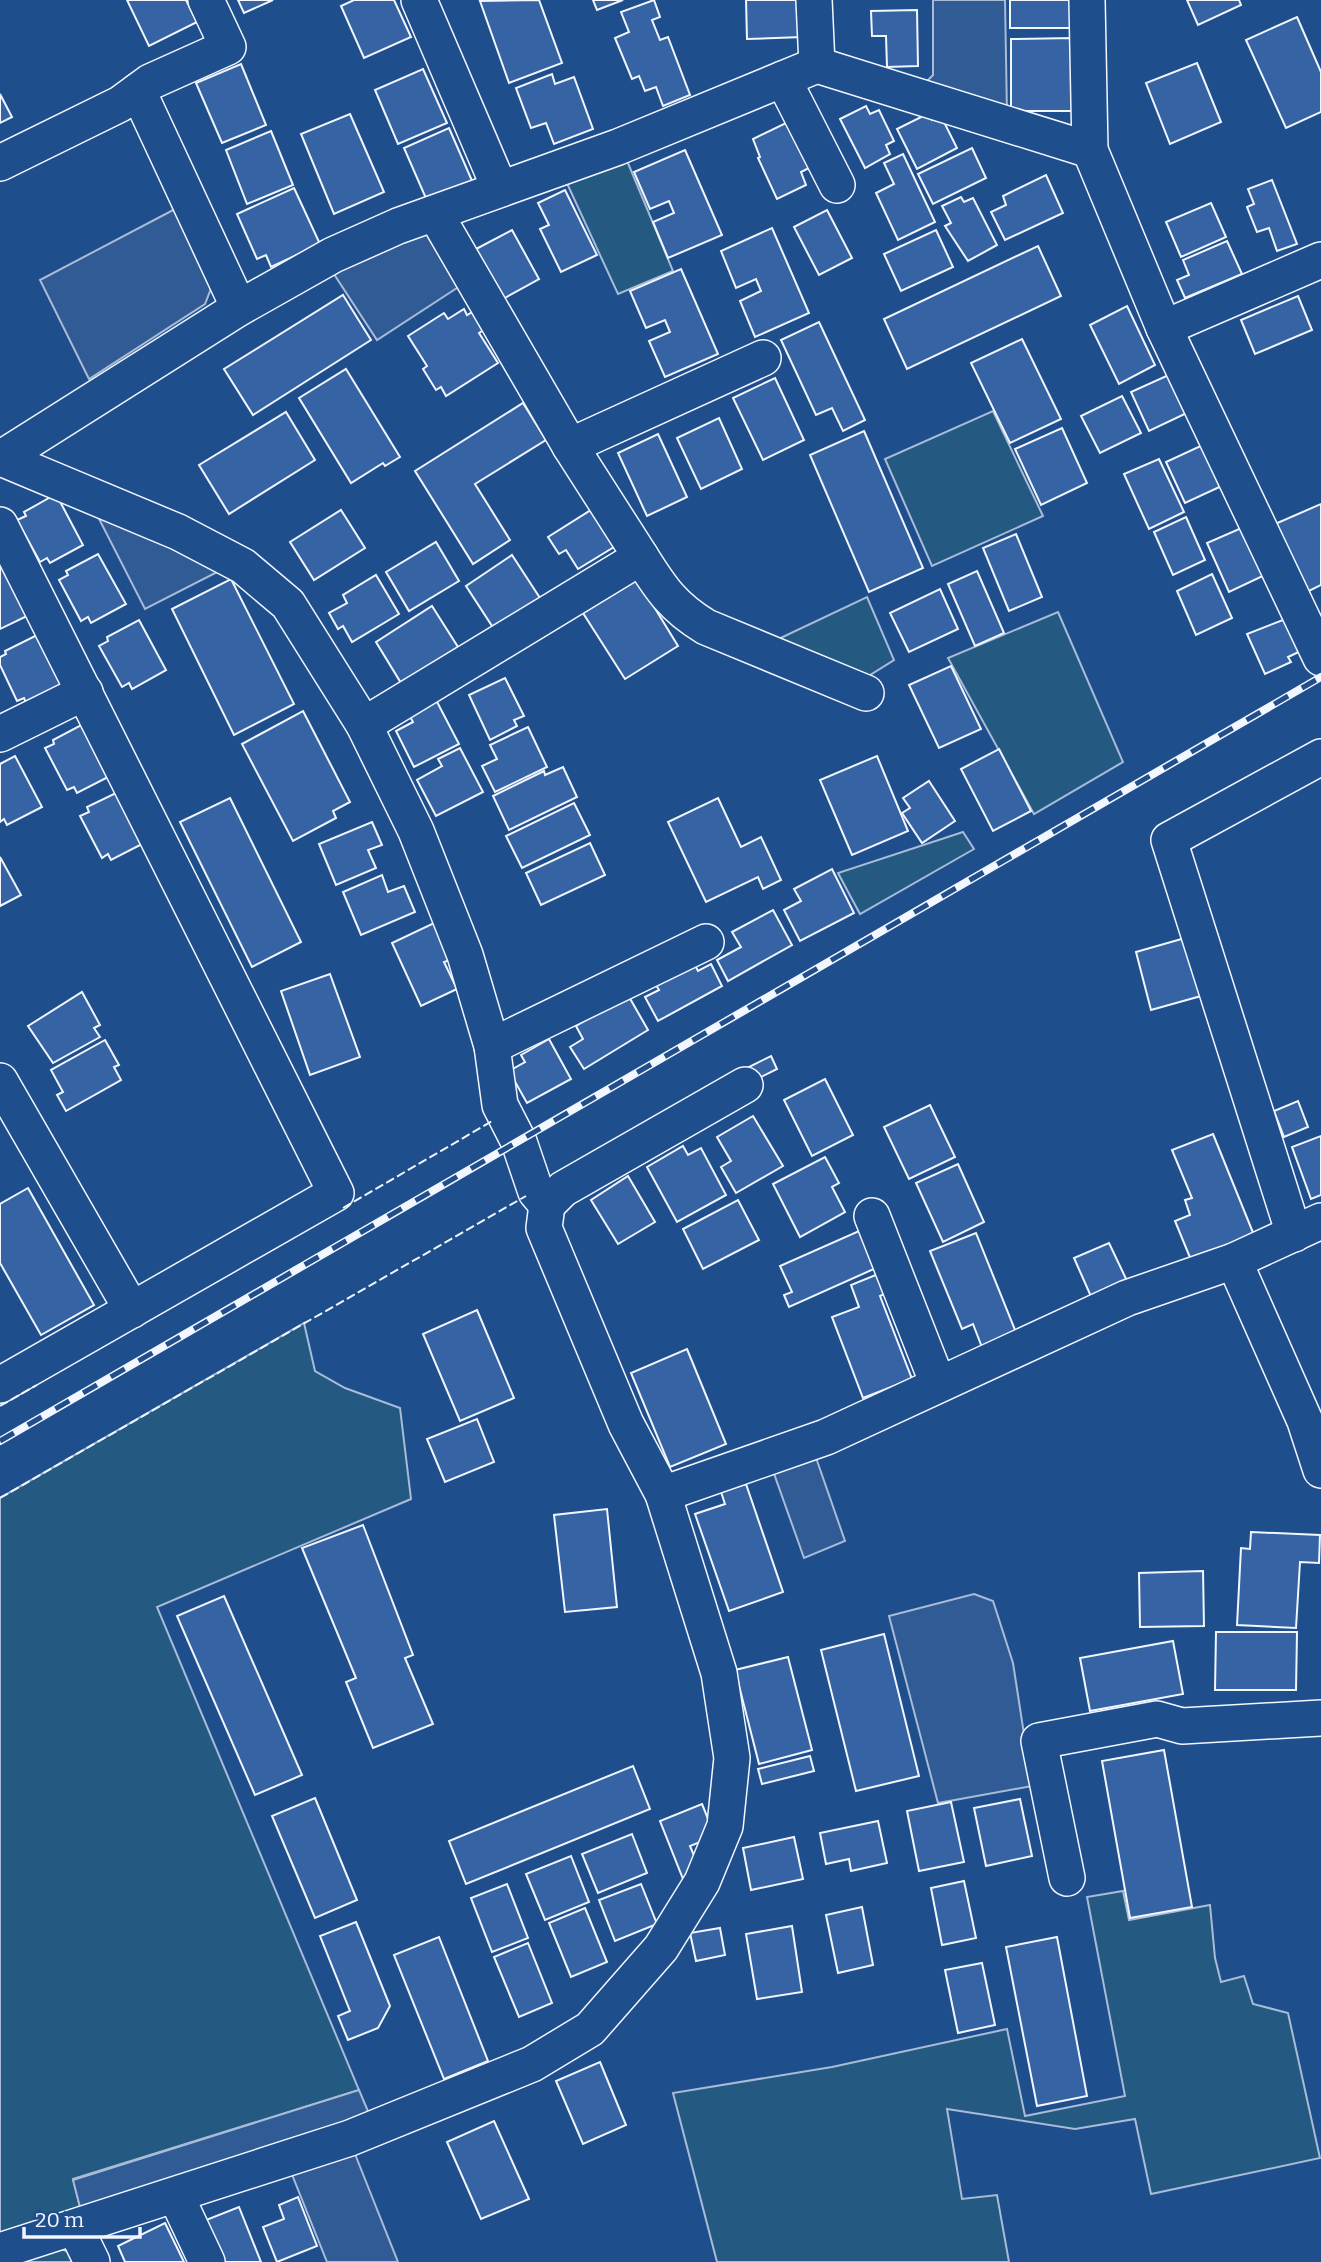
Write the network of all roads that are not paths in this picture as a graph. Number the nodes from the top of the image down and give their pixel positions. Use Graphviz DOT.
graph roads {
  1 [pos="206,0"];
  2 [pos="419,0"];
  3 [pos="814,0"];
  4 [pos="1087,0"];
  5 [pos="817,65"];
  6 [pos="783,79"];
  7 [pos="138,91"];
  8 [pos="1090,150"];
  9 [pos="0,163"];
  10 [pos="837,185"];
  11 [pos="500,189"];
  12 [pos="436,215"];
  13 [pos="1321,260"];
  14 [pos="239,308"];
  15 [pos="1164,328"];
  16 [pos="762,358"];
  17 [pos="570,446"];
  18 [pos="1,459"];
  19 [pos="0,525"];
  20 [pos="641,557"];
  21 [pos="1321,658"];
  22 [pos="85,692"];
  23 [pos="866,693"];
  24 [pos="364,725"];
  25 [pos="0,734"];
  26 [pos="1321,757"];
  27 [pos="706,942"];
  28 [pos="492,1046"];
  29 [pos="0,1082"];
  30 [pos="745,1085"];
  31 [pos="547,1205"];
  32 [pos="872,1216"];
  33 [pos="1308,1228"];
  34 [pos="1234,1261"];
  35 [pos="132,1310"];
  36 [pos="938,1384"];
  37 [pos="0,1385"];
  38 [pos="1321,1470"];
  39 [pos="663,1494"];
  40 [pos="1321,1718"];
  41 [pos="1068,1878"];
  42 [pos="176,2196"];
  43 [pos="76,2229"];
  44 [pos="0,2251"];
  45 [pos="92,2262"];
  46 [pos="207,2262"];
  1 -- 7 [label="street"];
  2 -- 11 [label="street"];
  3 -- 5 [label="street"];
  4 -- 8 [label="street"];
  5 -- 6 [label="street"];
  5 -- 8 [label="street"];
  6 -- 10 [label="street"];
  6 -- 11 [label="street"];
  7 -- 9 [label="street"];
  7 -- 14 [label="street"];
  8 -- 15 [label="street"];
  11 -- 12 [label="street"];
  12 -- 14 [label="street"];
  12 -- 17 [label="street"];
  13 -- 15 [label="street"];
  14 -- 18 [label="street"];
  15 -- 21 [label="street"];
  16 -- 17 [label="street"];
  17 -- 20 [label="street"];
  18 -- 24 [label="street"];
  19 -- 22 [label="street"];
  20 -- 23 [label="street"];
  20 -- 24 [label="street"];
  22 -- 25 [label="street"];
  22 -- 35 [label="street"];
  24 -- 28 [label="street"];
  26 -- 33 [label="street"];
  27 -- 28 [label="street"];
  28 -- 31 [label="street"];
  29 -- 35 [label="street"];
  30 -- 31 [label="street"];
  31 -- 39 [label="street"];
  32 -- 36 [label="street"];
  33 -- 34 [label="street"];
  34 -- 36 [label="street"];
  34 -- 38 [label="street"];
  35 -- 37 [label="street"];
  36 -- 39 [label="street"];
  39 -- 42 [label="street"];
  40 -- 41 [label="street"];
  42 -- 43 [label="street"];
  42 -- 46 [label="street"];
  43 -- 44 [label="street"];
  43 -- 45 [label="street"];
}
